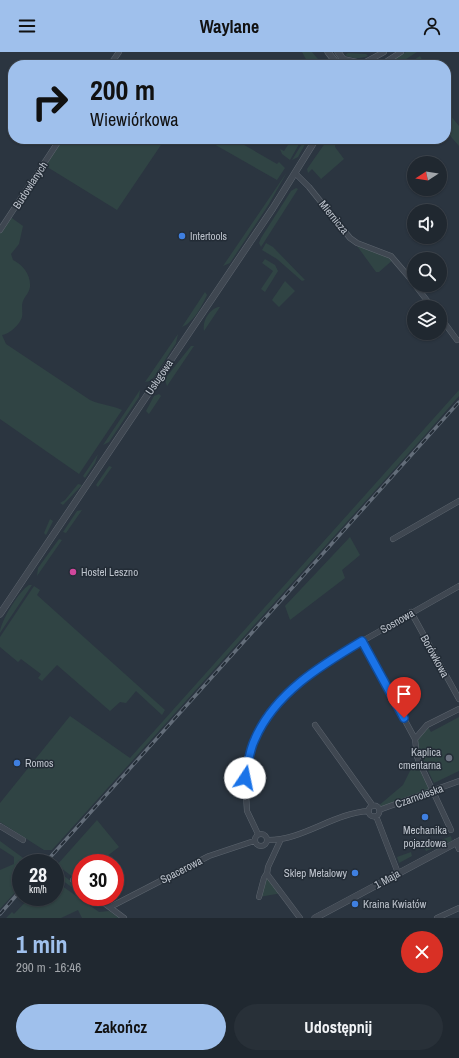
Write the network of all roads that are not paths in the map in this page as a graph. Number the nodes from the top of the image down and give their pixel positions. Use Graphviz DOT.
graph roads {
  1 [pos="328,52"];
  2 [pos="338,52"];
  3 [pos="384,52"];
  4 [pos="400,52"];
  5 [pos="343,59"];
  6 [pos="334,60"];
  7 [pos="348,60"];
  8 [pos="370,60"];
  9 [pos="388,60"];
  10 [pos="57,144"];
  11 [pos="313,144"];
  12 [pos="295,173"];
  13 [pos="0,230"];
  14 [pos="407,275"];
  15 [pos="447,326"];
  16 [pos="457,340"];
  17 [pos="459,501"];
  18 [pos="393,539"];
  19 [pos="459,586"];
  20 [pos="411,612"];
  21 [pos="0,614"];
  22 [pos="362,641"];
  23 [pos="459,699"];
  24 [pos="459,709"];
  25 [pos="315,725"];
  26 [pos="415,739"];
  27 [pos="459,781"];
  28 [pos="433,791"];
  29 [pos="373,806"];
  30 [pos="379,810"];
  31 [pos="369,811"];
  32 [pos="376,816"];
  33 [pos="0,826"];
  34 [pos="451,830"];
  35 [pos="258,834"];
  36 [pos="281,839"];
  37 [pos="23,840"];
  38 [pos="267,840"];
  39 [pos="254,841"];
  40 [pos="457,841"];
  41 [pos="459,849"];
  42 [pos="267,873"];
  43 [pos="398,873"];
  44 [pos="259,897"];
  45 [pos="110,907"];
  46 [pos="459,908"];
  47 [pos="124,918"];
  48 [pos="300,918"];
  49 [pos="317,918"];
  50 [pos="437,918"];
  1 -- 6 [label="street"];
  2 -- 5 [label="street"];
  3 -- 8 [label="street"];
  4 -- 9 [label="street"];
  5 -- 7 [label="street"];
  10 -- 13 [label="street, Budowlanych"];
  11 -- 12 [label="street, Usługowa"];
  12 -- 14 [label="street, Miernicza"];
  12 -- 21 [label="street, Usługowa"];
  15 -- 16 [label="street"];
  17 -- 18 [label="street"];
  19 -- 20 [label="street, Sosnowa"];
  20 -- 22 [label="street, Sosnowa"];
  20 -- 23 [label="street, Borówkowa"];
  22 -- 26 [label="street"];
  22 -- 35 [label="street, Sosnowa"];
  24 -- 26 [label="street"];
  25 -- 29 [label="street"];
  26 -- 28 [label="street"];
  27 -- 28 [label="street, Czarnoleska"];
  28 -- 30 [label="street, Czarnoleska"];
  28 -- 34 [label="street"];
  29 -- 30 [label="street"];
  29 -- 31 [label="street"];
  30 -- 32 [label="street"];
  31 -- 32 [label="street"];
  31 -- 36 [label="street"];
  32 -- 43 [label="street"];
  33 -- 37 [label="street"];
  35 -- 38 [label="street"];
  35 -- 39 [label="street"];
  36 -- 38 [label="street"];
  36 -- 42 [label="street"];
  38 -- 39 [label="street"];
  39 -- 45 [label="street, Spacerowa"];
  40 -- 41 [label="street"];
  40 -- 43 [label="street, 1 Maja"];
  42 -- 44 [label="street"];
  42 -- 48 [label="street"];
  43 -- 49 [label="street, 1 Maja"];
  45 -- 47 [label="street"];
  46 -- 50 [label="street"];
}
